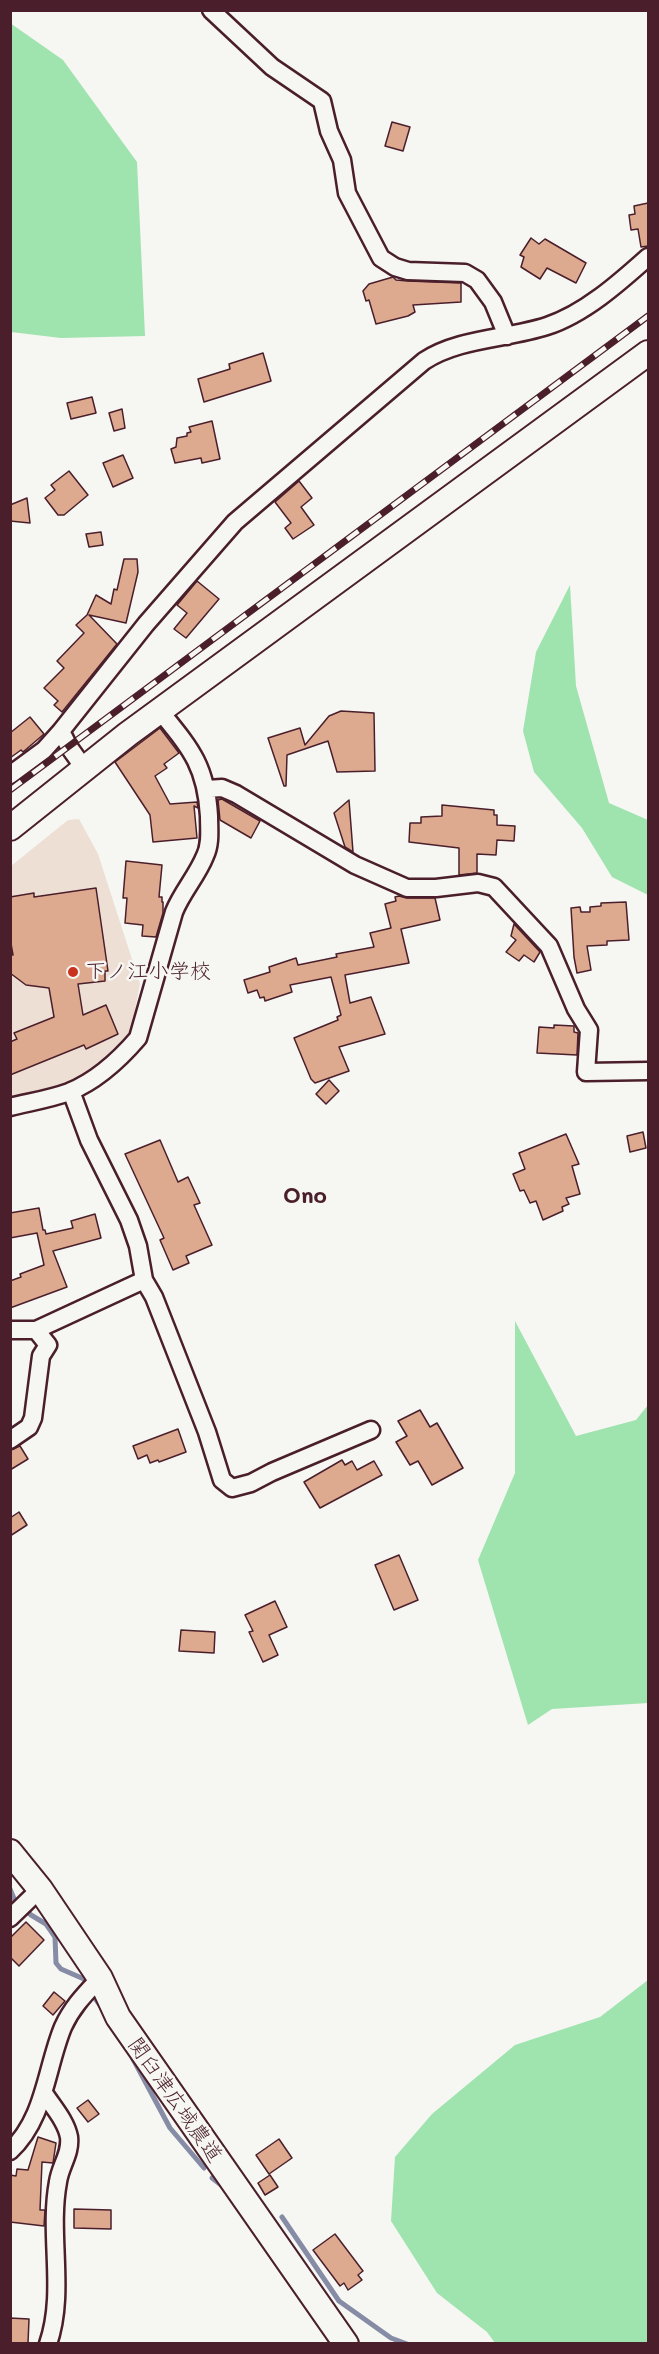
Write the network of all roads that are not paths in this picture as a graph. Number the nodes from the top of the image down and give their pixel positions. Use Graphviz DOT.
graph roads {
  1 [pos="211,10"];
  2 [pos="648,257"];
  3 [pos="507,336"];
  4 [pos="648,353"];
  5 [pos="160,711"];
  6 [pos="61,731"];
  7 [pos="84,768"];
  8 [pos="10,775"];
  9 [pos="207,789"];
  10 [pos="10,828"];
  11 [pos="648,1071"];
  12 [pos="71,1091"];
  13 [pos="10,1107"];
  14 [pos="144,1280"];
  15 [pos="11,1326"];
  16 [pos="36,1330"];
  17 [pos="371,1430"];
  18 [pos="10,1440"];
  19 [pos="10,1852"];
  20 [pos="34,1894"];
  21 [pos="13,1915"];
  22 [pos="100,1978"];
  23 [pos="44,2093"];
  24 [pos="10,2151"];
  25 [pos="48,2343"];
  26 [pos="346,2343"];
  1 -- 3 [label="street"];
  2 -- 3 [label="street"];
  3 -- 6 [label="street"];
  4 -- 5 [label="street"];
  5 -- 7 [label="street"];
  5 -- 9 [label="street"];
  6 -- 7 [label="street"];
  6 -- 8 [label="street"];
  7 -- 10 [label="street"];
  9 -- 11 [label="street"];
  9 -- 12 [label="street"];
  12 -- 13 [label="street"];
  12 -- 14 [label="street"];
  14 -- 16 [label="street"];
  14 -- 17 [label="street"];
  15 -- 16 [label="street"];
  16 -- 18 [label="street"];
  19 -- 20 [label="street, 関臼津広域農道"];
  20 -- 21 [label="street"];
  20 -- 22 [label="street, 関臼津広域農道"];
  22 -- 23 [label="street"];
  22 -- 26 [label="street, 関臼津広域農道"];
  23 -- 24 [label="street"];
  23 -- 25 [label="street"];
}
